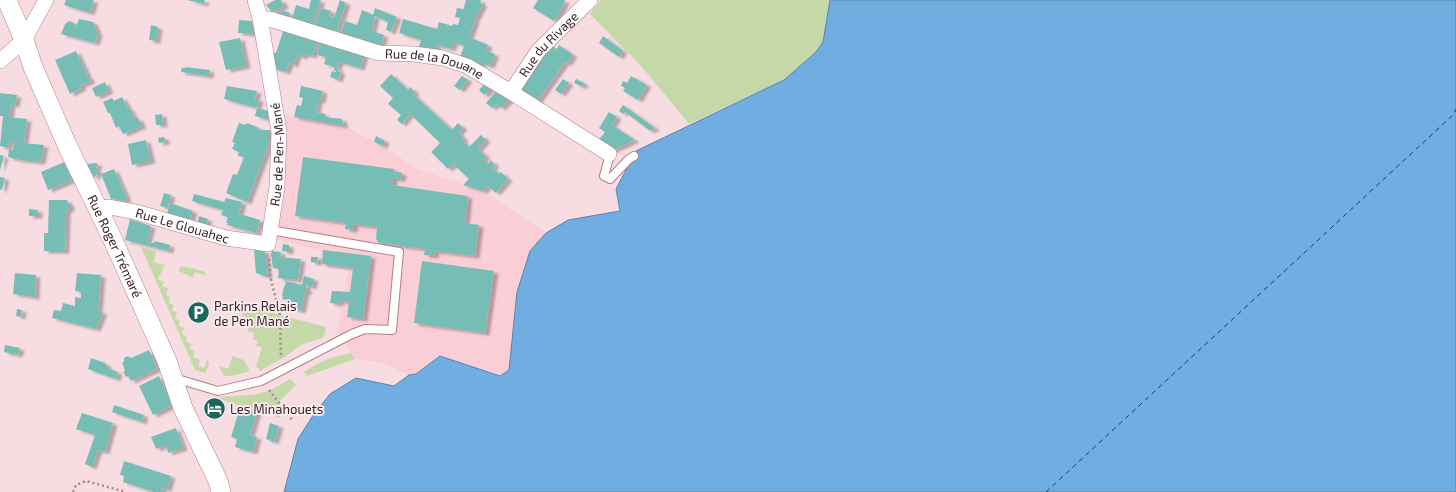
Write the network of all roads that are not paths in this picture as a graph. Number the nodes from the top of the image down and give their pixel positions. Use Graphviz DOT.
graph roads {
  1 [pos="7,0"];
  2 [pos="46,0"];
  3 [pos="255,0"];
  4 [pos="590,0"];
  5 [pos="260,18"];
  6 [pos="24,40"];
  7 [pos="0,60"];
  8 [pos="511,92"];
  9 [pos="609,154"];
  10 [pos="634,156"];
  11 [pos="97,209"];
  12 [pos="269,237"];
  13 [pos="173,378"];
  14 [pos="221,492"];
  1 -- 6 [label="street, Rue Roger Trémaré"];
  2 -- 6 [label="street"];
  3 -- 5 [label="street"];
  4 -- 8 [label="street, Rue du Rivage"];
  5 -- 8 [label="street, Rue de la Douane"];
  5 -- 12 [label="street, Rue de Pen-Mané"];
  6 -- 7 [label="street"];
  6 -- 11 [label="street, Rue Roger Trémaré"];
  8 -- 9 [label="street, Rue de la Douane"];
  9 -- 10 [label="lane"];
  11 -- 12 [label="street, Rue Le Glouahec"];
  11 -- 13 [label="street, Rue Roger Trémaré"];
  12 -- 13 [label="lane"];
  13 -- 14 [label="street, Rue Roger Trémaré"];
}
